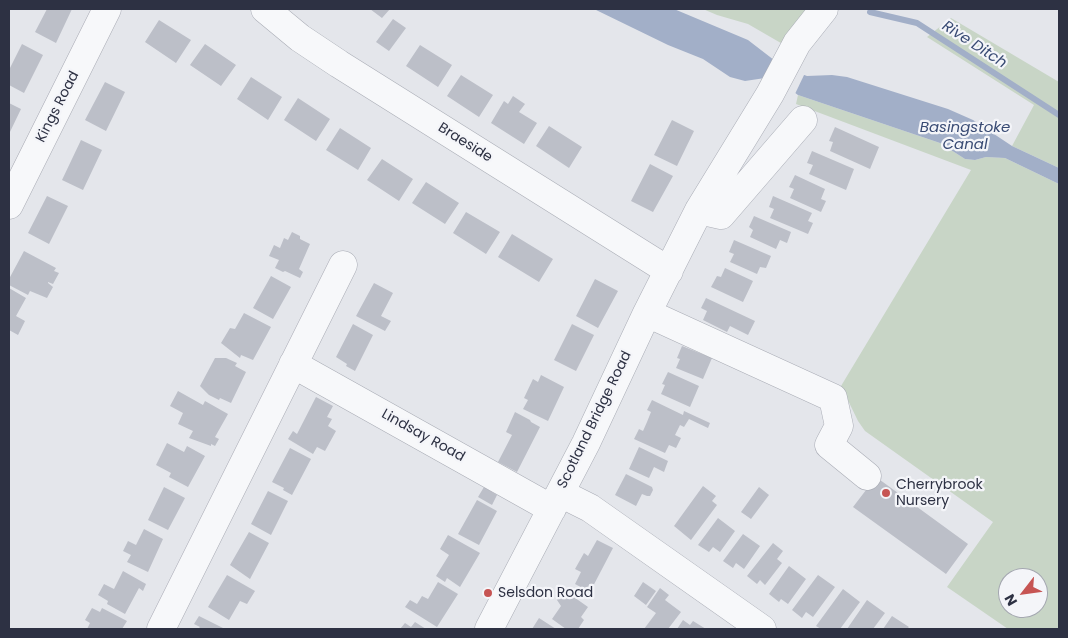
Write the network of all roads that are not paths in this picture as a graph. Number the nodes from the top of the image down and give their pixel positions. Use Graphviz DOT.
graph roads {
  1 [pos="107,9"];
  2 [pos="265,9"];
  3 [pos="824,9"];
  4 [pos="803,120"];
  5 [pos="11,196"];
  6 [pos="699,210"];
  7 [pos="343,265"];
  8 [pos="668,271"];
  9 [pos="647,313"];
  10 [pos="293,364"];
  11 [pos="867,476"];
  12 [pos="556,501"];
  13 [pos="161,629"];
  14 [pos="489,629"];
  15 [pos="762,629"];
  1 -- 5 [label="street, Kings Road"];
  2 -- 8 [label="street, Braeside"];
  3 -- 6 [label="street, Scotland Bridge Road"];
  4 -- 6 [label="street"];
  6 -- 8 [label="street, Scotland Bridge Road"];
  7 -- 10 [label="street"];
  8 -- 9 [label="street, Scotland Bridge Road"];
  9 -- 11 [label="street"];
  9 -- 12 [label="street, Scotland Bridge Road"];
  10 -- 12 [label="street, Lindsay Road"];
  10 -- 13 [label="street"];
  12 -- 14 [label="street, Scotland Bridge Road"];
  12 -- 15 [label="street"];
}
